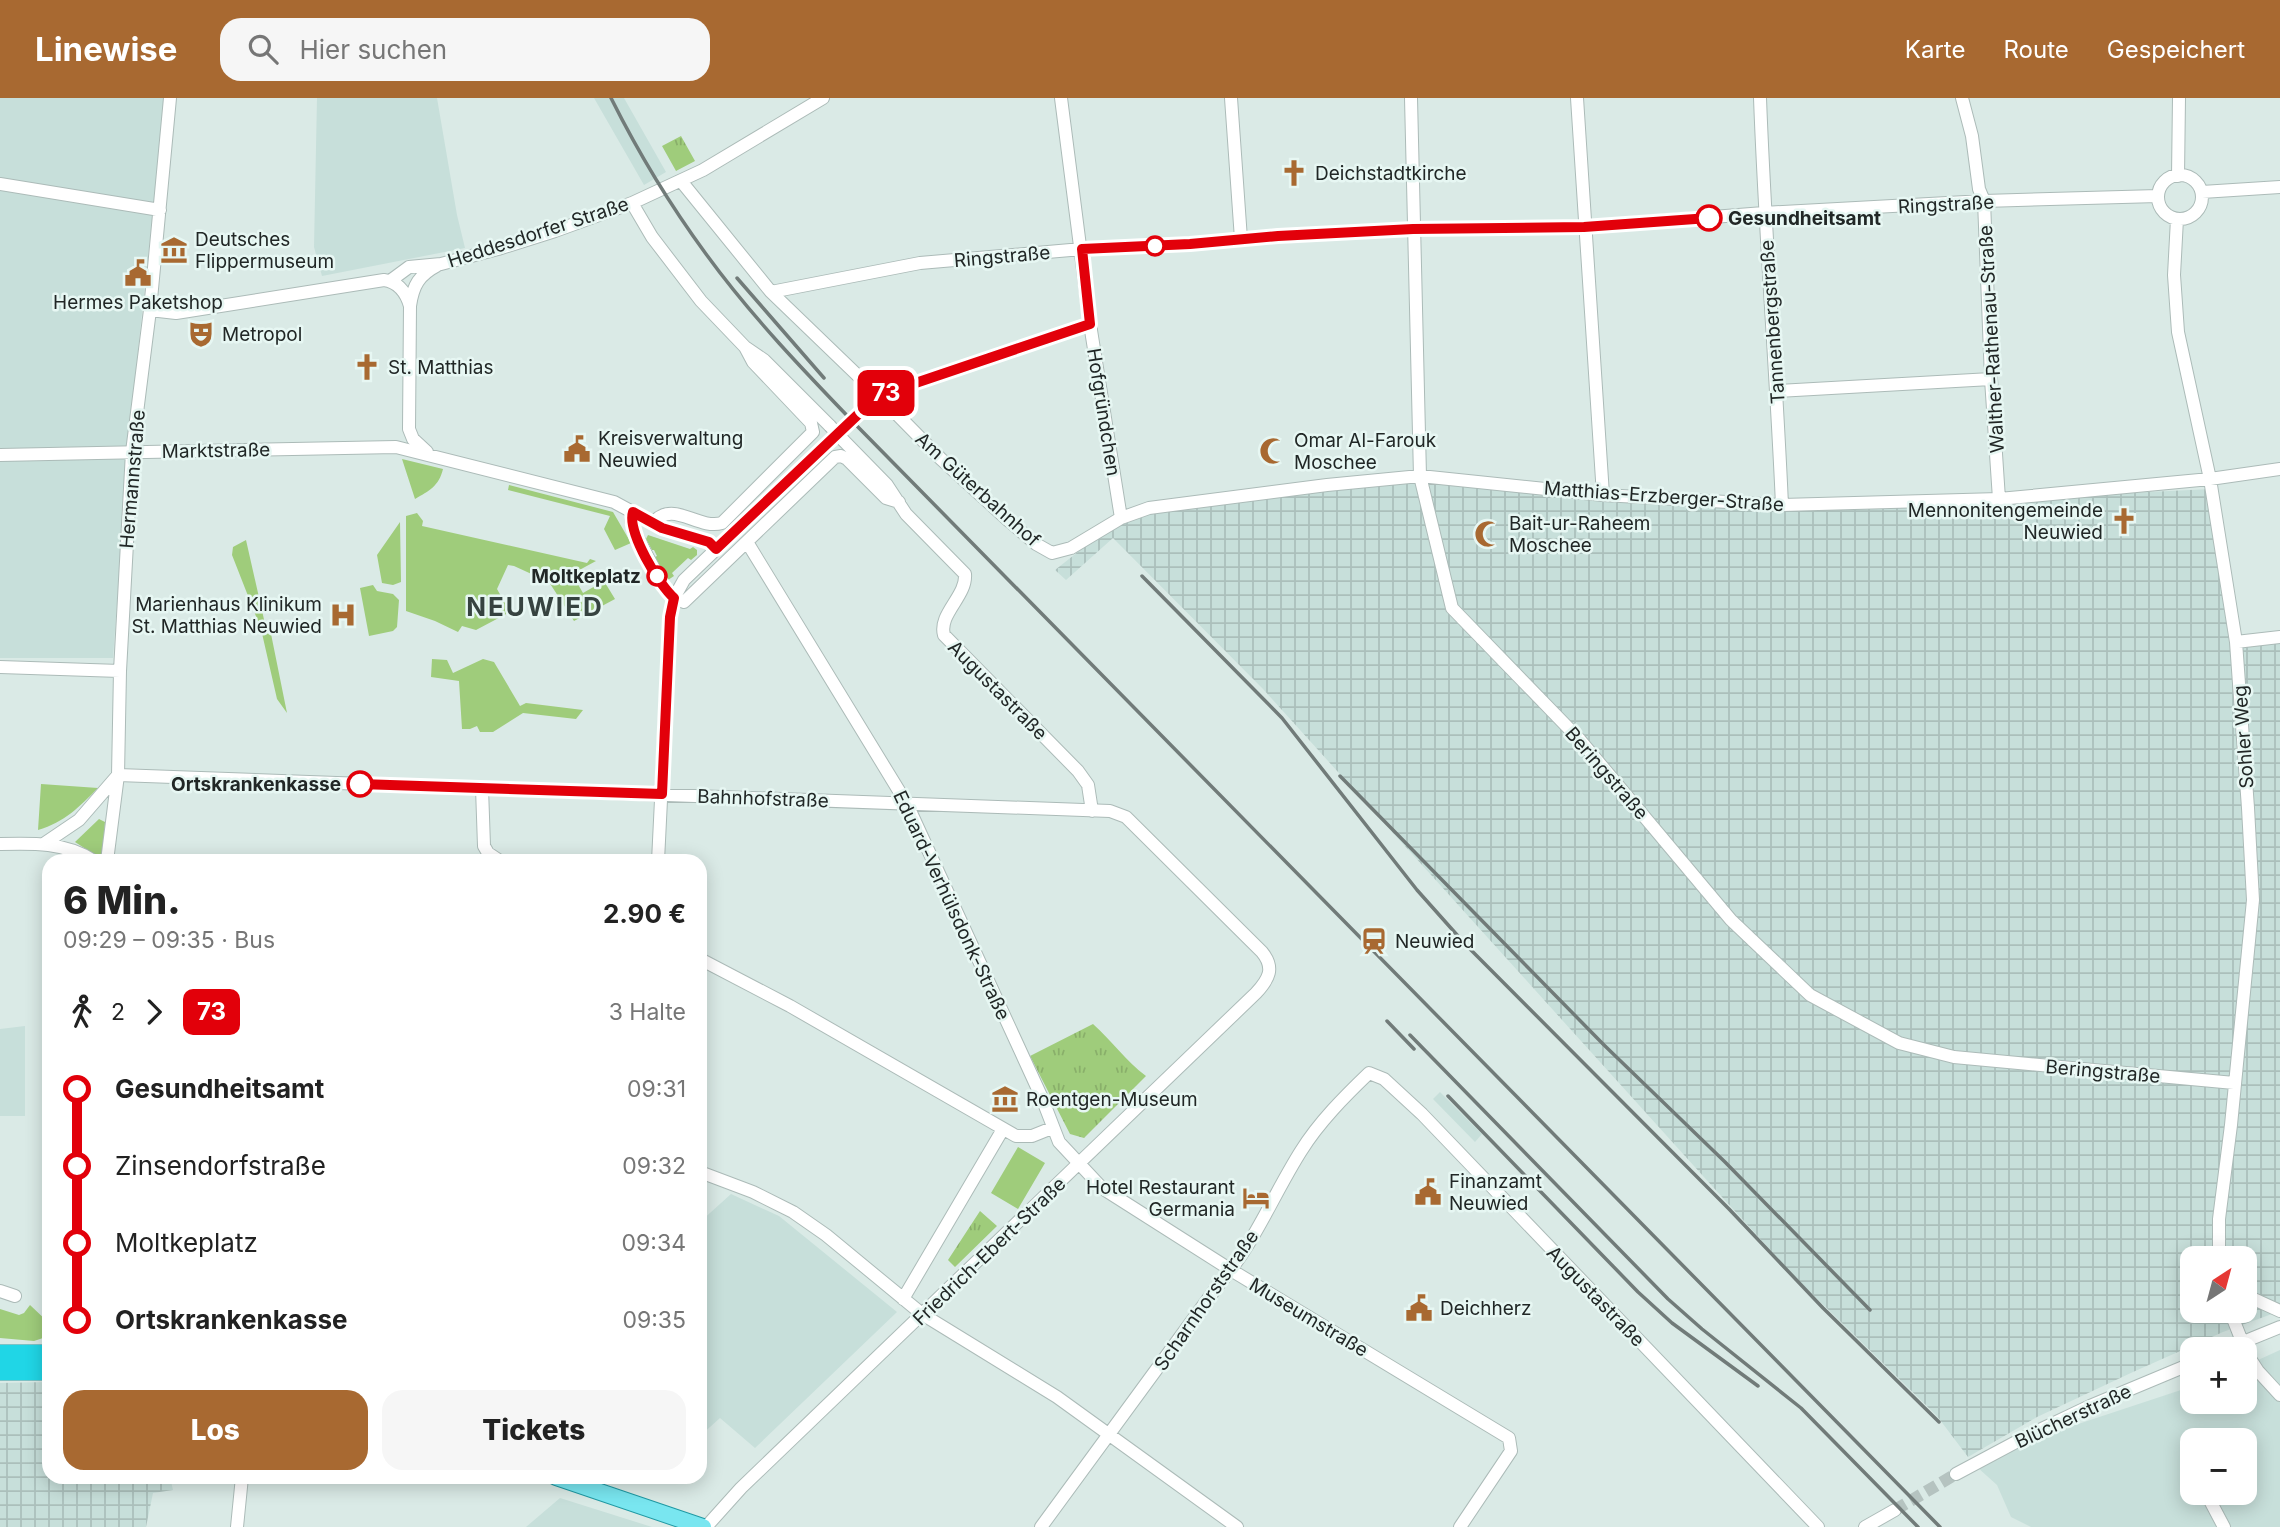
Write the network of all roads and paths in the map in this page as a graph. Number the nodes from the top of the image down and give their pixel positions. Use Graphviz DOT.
graph roads {
  1 [pos="170,98"];
  2 [pos="823,98"];
  3 [pos="1061,98"];
  4 [pos="1231,98"];
  5 [pos="1411,98"];
  6 [pos="1577,98"];
  7 [pos="1760,98"];
  8 [pos="1962,98"];
  9 [pos="2179,98"];
  10 [pos="2178,176"];
  11 [pos="681,181"];
  12 [pos="0,184"];
  13 [pos="2280,187"];
  14 [pos="2202,192"];
  15 [pos="2158,196"];
  16 [pos="1984,201"];
  17 [pos="632,203"];
  18 [pos="160,210"];
  19 [pos="1764,213"];
  20 [pos="2177,219"];
  21 [pos="1584,227"];
  22 [pos="1413,229"];
  23 [pos="1241,239"];
  24 [pos="1082,249"];
  25 [pos="441,264"];
  26 [pos="390,281"];
  27 [pos="771,292"];
  28 [pos="410,306"];
  29 [pos="150,310"];
  30 [pos="1090,324"];
  31 [pos="745,347"];
  32 [pos="1991,379"];
  33 [pos="1777,391"];
  34 [pos="880,397"];
  35 [pos="408,423"];
  36 [pos="381,446"];
  37 [pos="132,452"];
  38 [pos="0,455"];
  39 [pos="431,455"];
  40 [pos="2280,469"];
  41 [pos="1420,476"];
  42 [pos="2210,479"];
  43 [pos="1603,495"];
  44 [pos="2000,499"];
  45 [pos="899,502"];
  46 [pos="1782,505"];
  47 [pos="633,512"];
  48 [pos="1121,518"];
  49 [pos="653,523"];
  50 [pos="747,542"];
  51 [pos="716,549"];
  52 [pos="674,598"];
  53 [pos="2280,637"];
  54 [pos="2236,642"];
  55 [pos="0,667"];
  56 [pos="120,671"];
  57 [pos="118,775"];
  58 [pos="482,788"];
  59 [pos="662,794"];
  60 [pos="907,804"];
  61 [pos="1091,811"];
  62 [pos="45,843"];
  63 [pos="0,844"];
  64 [pos="81,854"];
  65 [pos="108,854"];
  66 [pos="490,854"];
  67 [pos="658,854"];
  68 [pos="707,963"];
  69 [pos="1270,973"];
  70 [pos="1369,1073"];
  71 [pos="2234,1083"];
  72 [pos="1052,1128"];
  73 [pos="1003,1129"];
  74 [pos="1079,1165"];
  75 [pos="707,1175"];
  76 [pos="2219,1246"];
  77 [pos="1231,1270"];
  78 [pos="0,1291"];
  79 [pos="15,1296"];
  80 [pos="903,1299"];
  81 [pos="2258,1303"];
  82 [pos="2280,1311"];
  83 [pos="922,1314"];
  84 [pos="2280,1327"];
  85 [pos="2257,1340"];
  86 [pos="42,1343"];
  87 [pos="8,1354"];
  88 [pos="42,1354"];
  89 [pos="2180,1368"];
  90 [pos="2257,1369"];
  91 [pos="0,1371"];
  92 [pos="42,1371"];
  93 [pos="2280,1395"];
  94 [pos="1111,1434"];
  95 [pos="1956,1474"];
  96 [pos="241,1484"];
  97 [pos="577,1484"];
  98 [pos="2212,1505"];
  99 [pos="1895,1510"];
  100 [pos="1465,1525"];
  101 [pos="237,1527"];
  102 [pos="705,1527"];
  103 [pos="1041,1527"];
  104 [pos="1237,1527"];
  105 [pos="1818,1527"];
  106 [pos="1865,1527"];
  107 [pos="2224,1527"];
  1 -- 18 [label="street, Hermannstraße"];
  2 -- 11 [label="street, Heddesdorfer Straße"];
  3 -- 24 [label="street, Hofgründchen"];
  4 -- 23 [label="street"];
  5 -- 22 [label="street, Beringstraße"];
  6 -- 21 [label="street"];
  7 -- 19 [label="street, Tannenbergstraße"];
  8 -- 16 [label="street, Walther-Rathenau-Straße"];
  9 -- 10 [label="street"];
  10 -- 14 [label="street"];
  10 -- 15 [label="street"];
  11 -- 17 [label="street, Heddesdorfer Straße"];
  11 -- 27 [label="street, Am Güterbahnhof"];
  12 -- 18 [label="street"];
  13 -- 14 [label="street"];
  14 -- 20 [label="street"];
  15 -- 16 [label="street, Ringstraße"];
  15 -- 20 [label="street"];
  16 -- 19 [label="street, Ringstraße"];
  16 -- 32 [label="street, Walther-Rathenau-Straße"];
  17 -- 25 [label="street, Heddesdorfer Straße"];
  17 -- 31 [label="street, Augustastraße"];
  18 -- 29 [label="street, Hermannstraße"];
  19 -- 21 [label="street, Ringstraße"];
  19 -- 33 [label="street, Tannenbergstraße"];
  20 -- 42 [label="street, Sohler Weg"];
  21 -- 22 [label="street, Ringstraße"];
  21 -- 43 [label="street"];
  22 -- 23 [label="street, Ringstraße"];
  22 -- 41 [label="street, Beringstraße"];
  23 -- 24 [label="street, Ringstraße"];
  24 -- 27 [label="street, Ringstraße"];
  24 -- 30 [label="street, Hofgründchen"];
  25 -- 26 [label="street, Heddesdorfer Straße"];
  25 -- 28 [label="street"];
  26 -- 28 [label="street"];
  26 -- 29 [label="street, Heddesdorfer Straße"];
  27 -- 34 [label="street, Am Güterbahnhof"];
  28 -- 35 [label="street"];
  29 -- 37 [label="street, Hermannstraße"];
  30 -- 34 [label="street"];
  30 -- 48 [label="street, Hofgründchen"];
  31 -- 45 [label="street, Augustastraße, bridge"];
  31 -- 49 [label="street, Augustastraße"];
  32 -- 33 [label="street"];
  32 -- 44 [label="street, Walther-Rathenau-Straße"];
  33 -- 46 [label="street, Tannenbergstraße"];
  34 -- 48 [label="street, Am Güterbahnhof"];
  34 -- 51 [label="street"];
  35 -- 36 [label="street"];
  35 -- 39 [label="street"];
  36 -- 37 [label="street, Marktstraße"];
  36 -- 39 [label="street, Marktstraße"];
  37 -- 38 [label="street, Marktstraße"];
  37 -- 56 [label="street, Hermannstraße"];
  39 -- 47 [label="street, Marktstraße"];
  40 -- 42 [label="street, Matthias-Erzberger-Straße"];
  41 -- 43 [label="street, Matthias-Erzberger-Straße"];
  41 -- 48 [label="street, Matthias-Erzberger-Straße"];
  41 -- 71 [label="street, Beringstraße"];
  42 -- 44 [label="street, Matthias-Erzberger-Straße"];
  42 -- 54 [label="street, Sohler Weg"];
  43 -- 46 [label="street, Matthias-Erzberger-Straße"];
  44 -- 46 [label="street, Matthias-Erzberger-Straße"];
  45 -- 50 [label="street, Augustastraße"];
  45 -- 61 [label="street, Augustastraße"];
  47 -- 49 [label="street, Marktstraße"];
  47 -- 52 [label="street"];
  49 -- 51 [label="street, Marktstraße"];
  50 -- 52 [label="street"];
  50 -- 60 [label="street, Eduard-Verhülsdonk-Straße"];
  51 -- 52 [label="street"];
  52 -- 59 [label="street"];
  53 -- 54 [label="street"];
  54 -- 71 [label="street, Sohler Weg"];
  55 -- 56 [label="street"];
  56 -- 57 [label="street, Hermannstraße"];
  57 -- 58 [label="street, Bahnhofstraße"];
  57 -- 62 [label="street"];
  57 -- 65 [label="street, Hermannstraße"];
  58 -- 59 [label="street, Bahnhofstraße"];
  58 -- 66 [label="street"];
  59 -- 60 [label="street, Bahnhofstraße"];
  59 -- 67 [label="street"];
  60 -- 61 [label="street, Bahnhofstraße"];
  60 -- 72 [label="street, Eduard-Verhülsdonk-Straße"];
  61 -- 69 [label="street, Bahnhofstraße"];
  62 -- 63 [label="street"];
  62 -- 64 [label="street"];
  68 -- 73 [label="street"];
  69 -- 74 [label="street, Friedrich-Ebert-Straße"];
  70 -- 77 [label="street, Scharnhorststraße"];
  70 -- 105 [label="street, Augustastraße"];
  71 -- 76 [label="street, Sohler Weg"];
  72 -- 73 [label="street"];
  72 -- 74 [label="street, Eduard-Verhülsdonk-Straße"];
  73 -- 80 [label="street"];
  74 -- 77 [label="street, Museumstraße"];
  74 -- 83 [label="street, Friedrich-Ebert-Straße"];
  75 -- 80 [label="street"];
  77 -- 94 [label="street, Scharnhorststraße"];
  77 -- 100 [label="street, Museumstraße"];
  78 -- 79 [label="street"];
  80 -- 83 [label="street"];
  81 -- 82 [label="street"];
  83 -- 94 [label="street"];
  83 -- 102 [label="street, Friedrich-Ebert-Straße"];
  84 -- 85 [label="street"];
  86 -- 87 [label="highway"];
  87 -- 88 [label="highway"];
  89 -- 95 [label="street, Blücherstraße"];
  90 -- 93 [label="street"];
  91 -- 92 [label="highway"];
  94 -- 103 [label="street, Scharnhorststraße"];
  94 -- 104 [label="street"];
  96 -- 101 [label="street"];
  97 -- 102 [label="main road"];
  98 -- 107 [label="street"];
  99 -- 106 [label="street"];
}
